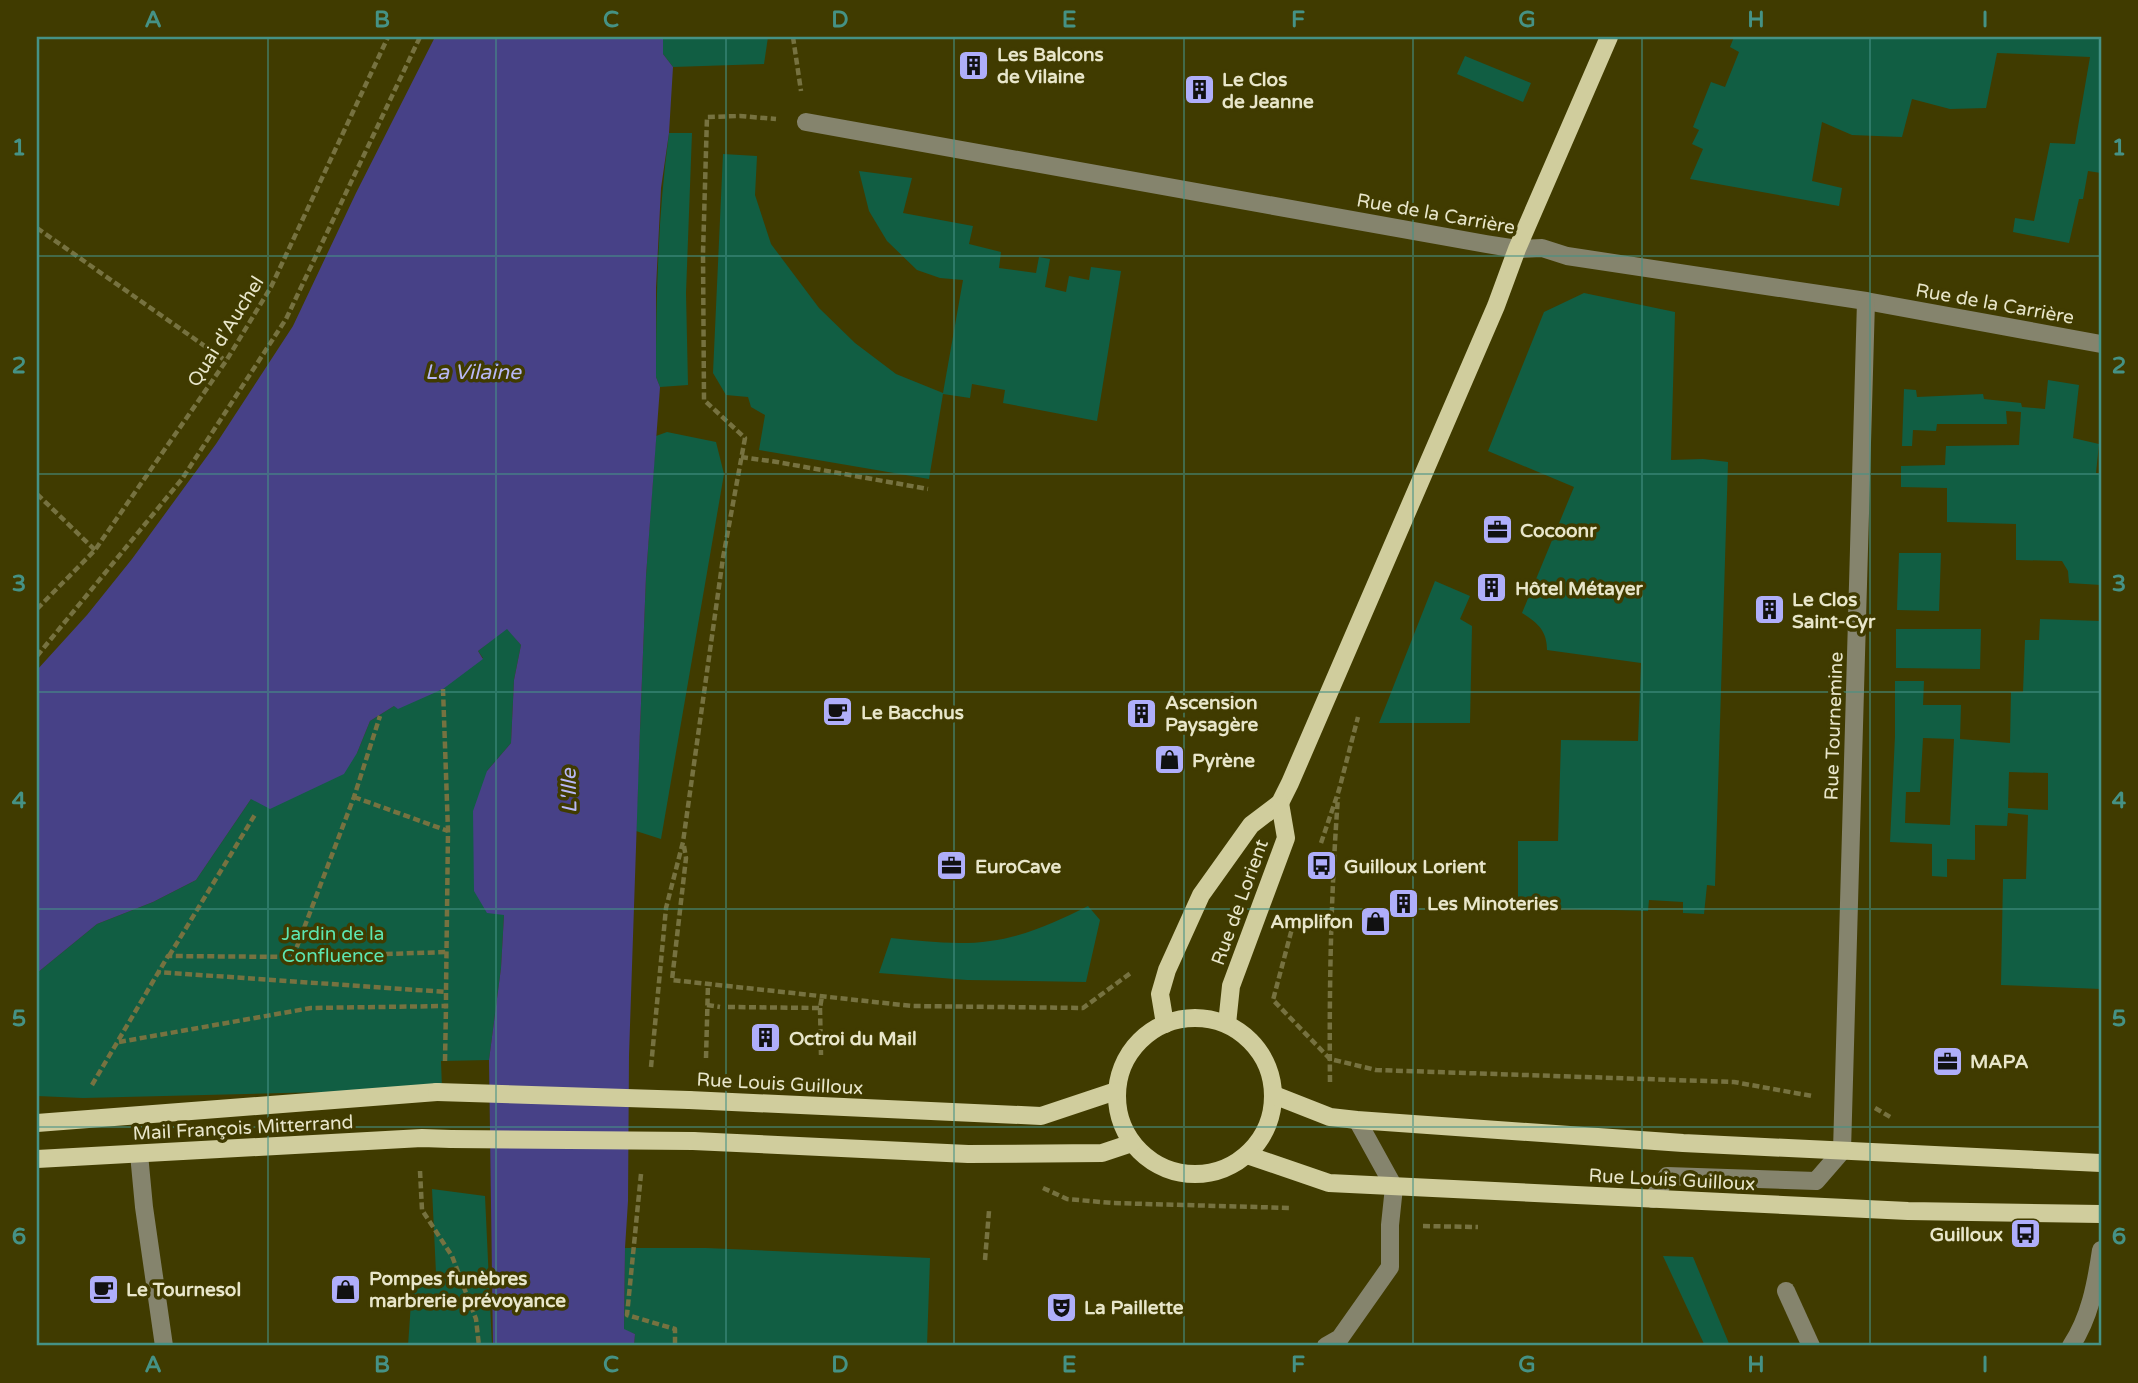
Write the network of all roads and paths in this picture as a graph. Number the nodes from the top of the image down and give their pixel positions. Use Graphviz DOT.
graph roads {
  1 [pos="388,37"];
  2 [pos="420,37"];
  3 [pos="793,37"];
  4 [pos="1609,37"];
  5 [pos="806,122"];
  6 [pos="37,228"];
  7 [pos="1517,249"];
  8 [pos="1866,301"];
  9 [pos="2101,344"];
  10 [pos="226,361"];
  11 [pos="741,457"];
  12 [pos="928,489"];
  13 [pos="37,494"];
  14 [pos="95,550"];
  15 [pos="37,609"];
  16 [pos="37,656"];
  17 [pos="443,689"];
  18 [pos="380,716"];
  19 [pos="354,797"];
  20 [pos="1280,803"];
  21 [pos="256,813"];
  22 [pos="448,831"];
  23 [pos="683,842"];
  24 [pos="1317,855"];
  25 [pos="666,908"];
  26 [pos="1294,920"];
  27 [pos="448,952"];
  28 [pos="168,956"];
  29 [pos="293,957"];
  30 [pos="157,972"];
  31 [pos="660,977"];
  32 [pos="672,980"];
  33 [pos="1119,982"];
  34 [pos="708,984"];
  35 [pos="446,992"];
  36 [pos="822,996"];
  37 [pos="707,1005"];
  38 [pos="446,1006"];
  39 [pos="720,1007"];
  40 [pos="728,1007"];
  41 [pos="820,1008"];
  42 [pos="1165,1024"];
  43 [pos="1227,1024"];
  44 [pos="445,1045"];
  45 [pos="821,1055"];
  46 [pos="706,1058"];
  47 [pos="1330,1059"];
  48 [pos="1116,1091"];
  49 [pos="437,1093"];
  50 [pos="1274,1095"];
  51 [pos="1843,1101"];
  52 [pos="1357,1120"];
  53 [pos="37,1123"];
  54 [pos="422,1138"];
  55 [pos="1132,1143"];
  56 [pos="1842,1151"];
  57 [pos="139,1154"];
  58 [pos="1247,1155"];
  59 [pos="37,1159"];
  60 [pos="2101,1163"];
  61 [pos="1394,1187"];
  62 [pos="1068,1199"];
  63 [pos="1653,1199"];
  64 [pos="1300,1208"];
  65 [pos="989,1211"];
  66 [pos="2101,1214"];
  67 [pos="2101,1250"];
  68 [pos="985,1260"];
  69 [pos="1786,1291"];
  70 [pos="650,1321"];
  71 [pos="164,1346"];
  72 [pos="479,1346"];
  73 [pos="675,1346"];
  74 [pos="1326,1346"];
  75 [pos="1811,1346"];
  76 [pos="2071,1346"];
  1 -- 10 [label="path, Quai d'Auchel"];
  2 -- 16 [label="path"];
  3 -- 5 [label="path"];
  4 -- 7 [label="main road"];
  5 -- 7 [label="street, Rue de la Carrière"];
  5 -- 11 [label="path"];
  6 -- 10 [label="path"];
  7 -- 8 [label="street, Rue de la Carrière"];
  7 -- 20 [label="main road"];
  8 -- 9 [label="street, Rue de la Carrière"];
  8 -- 51 [label="street, Rue Tournemine"];
  10 -- 14 [label="path, Quai d'Auchel"];
  11 -- 12 [label="path"];
  11 -- 23 [label="path"];
  13 -- 14 [label="path"];
  14 -- 15 [label="path, Quai d'Auchel"];
  17 -- 22 [label="path"];
  18 -- 19 [label="path"];
  19 -- 22 [label="path"];
  19 -- 29 [label="path"];
  20 -- 42 [label="main road, Rue de Lorient"];
  20 -- 43 [label="main road, Rue de Lorient"];
  21 -- 28 [label="path"];
  22 -- 27 [label="path"];
  23 -- 25 [label="path"];
  23 -- 32 [label="path"];
  24 -- 47 [label="path"];
  26 -- 47 [label="path"];
  27 -- 29 [label="path"];
  27 -- 35 [label="path"];
  28 -- 29 [label="path"];
  28 -- 30 [label="path"];
  30 -- 35 [label="path"];
  30 -- 38 [label="path"];
  31 -- 32 [label="path"];
  32 -- 34 [label="path"];
  33 -- 36 [label="path"];
  34 -- 36 [label="path"];
  34 -- 37 [label="path"];
  35 -- 38 [label="path"];
  36 -- 41 [label="path"];
  37 -- 39 [label="path"];
  37 -- 46 [label="path"];
  38 -- 44 [label="path"];
  40 -- 41 [label="path"];
  41 -- 45 [label="path"];
  42 -- 43 [label="main road"];
  42 -- 48 [label="main road"];
  43 -- 50 [label="main road"];
  47 -- 51 [label="path"];
  48 -- 49 [label="main road, Rue Louis Guilloux, bridge"];
  48 -- 55 [label="main road"];
  49 -- 53 [label="main road, Mail François Mitterrand"];
  50 -- 52 [label="main road, Rue Louis Guilloux"];
  50 -- 58 [label="main road"];
  51 -- 56 [label="street, Rue Tournemine"];
  52 -- 56 [label="main road, Rue Louis Guilloux"];
  52 -- 61 [label="street"];
  54 -- 55 [label="main road, Mail François Mitterrand, bridge"];
  54 -- 57 [label="main road, Mail François Mitterrand"];
  54 -- 72 [label="path"];
  55 -- 58 [label="main road"];
  56 -- 60 [label="main road, Rue Louis Guilloux"];
  56 -- 63 [label="street"];
  57 -- 59 [label="main road, Mail François Mitterrand"];
  57 -- 71 [label="street"];
  58 -- 61 [label="main road, Rue Louis Guilloux"];
  61 -- 63 [label="main road, Rue Louis Guilloux"];
  61 -- 74 [label="street"];
  62 -- 64 [label="path"];
  63 -- 66 [label="main road, Rue Louis Guilloux"];
  65 -- 68 [label="path"];
  67 -- 76 [label="street"];
  69 -- 75 [label="street"];
  70 -- 73 [label="path"];
}
